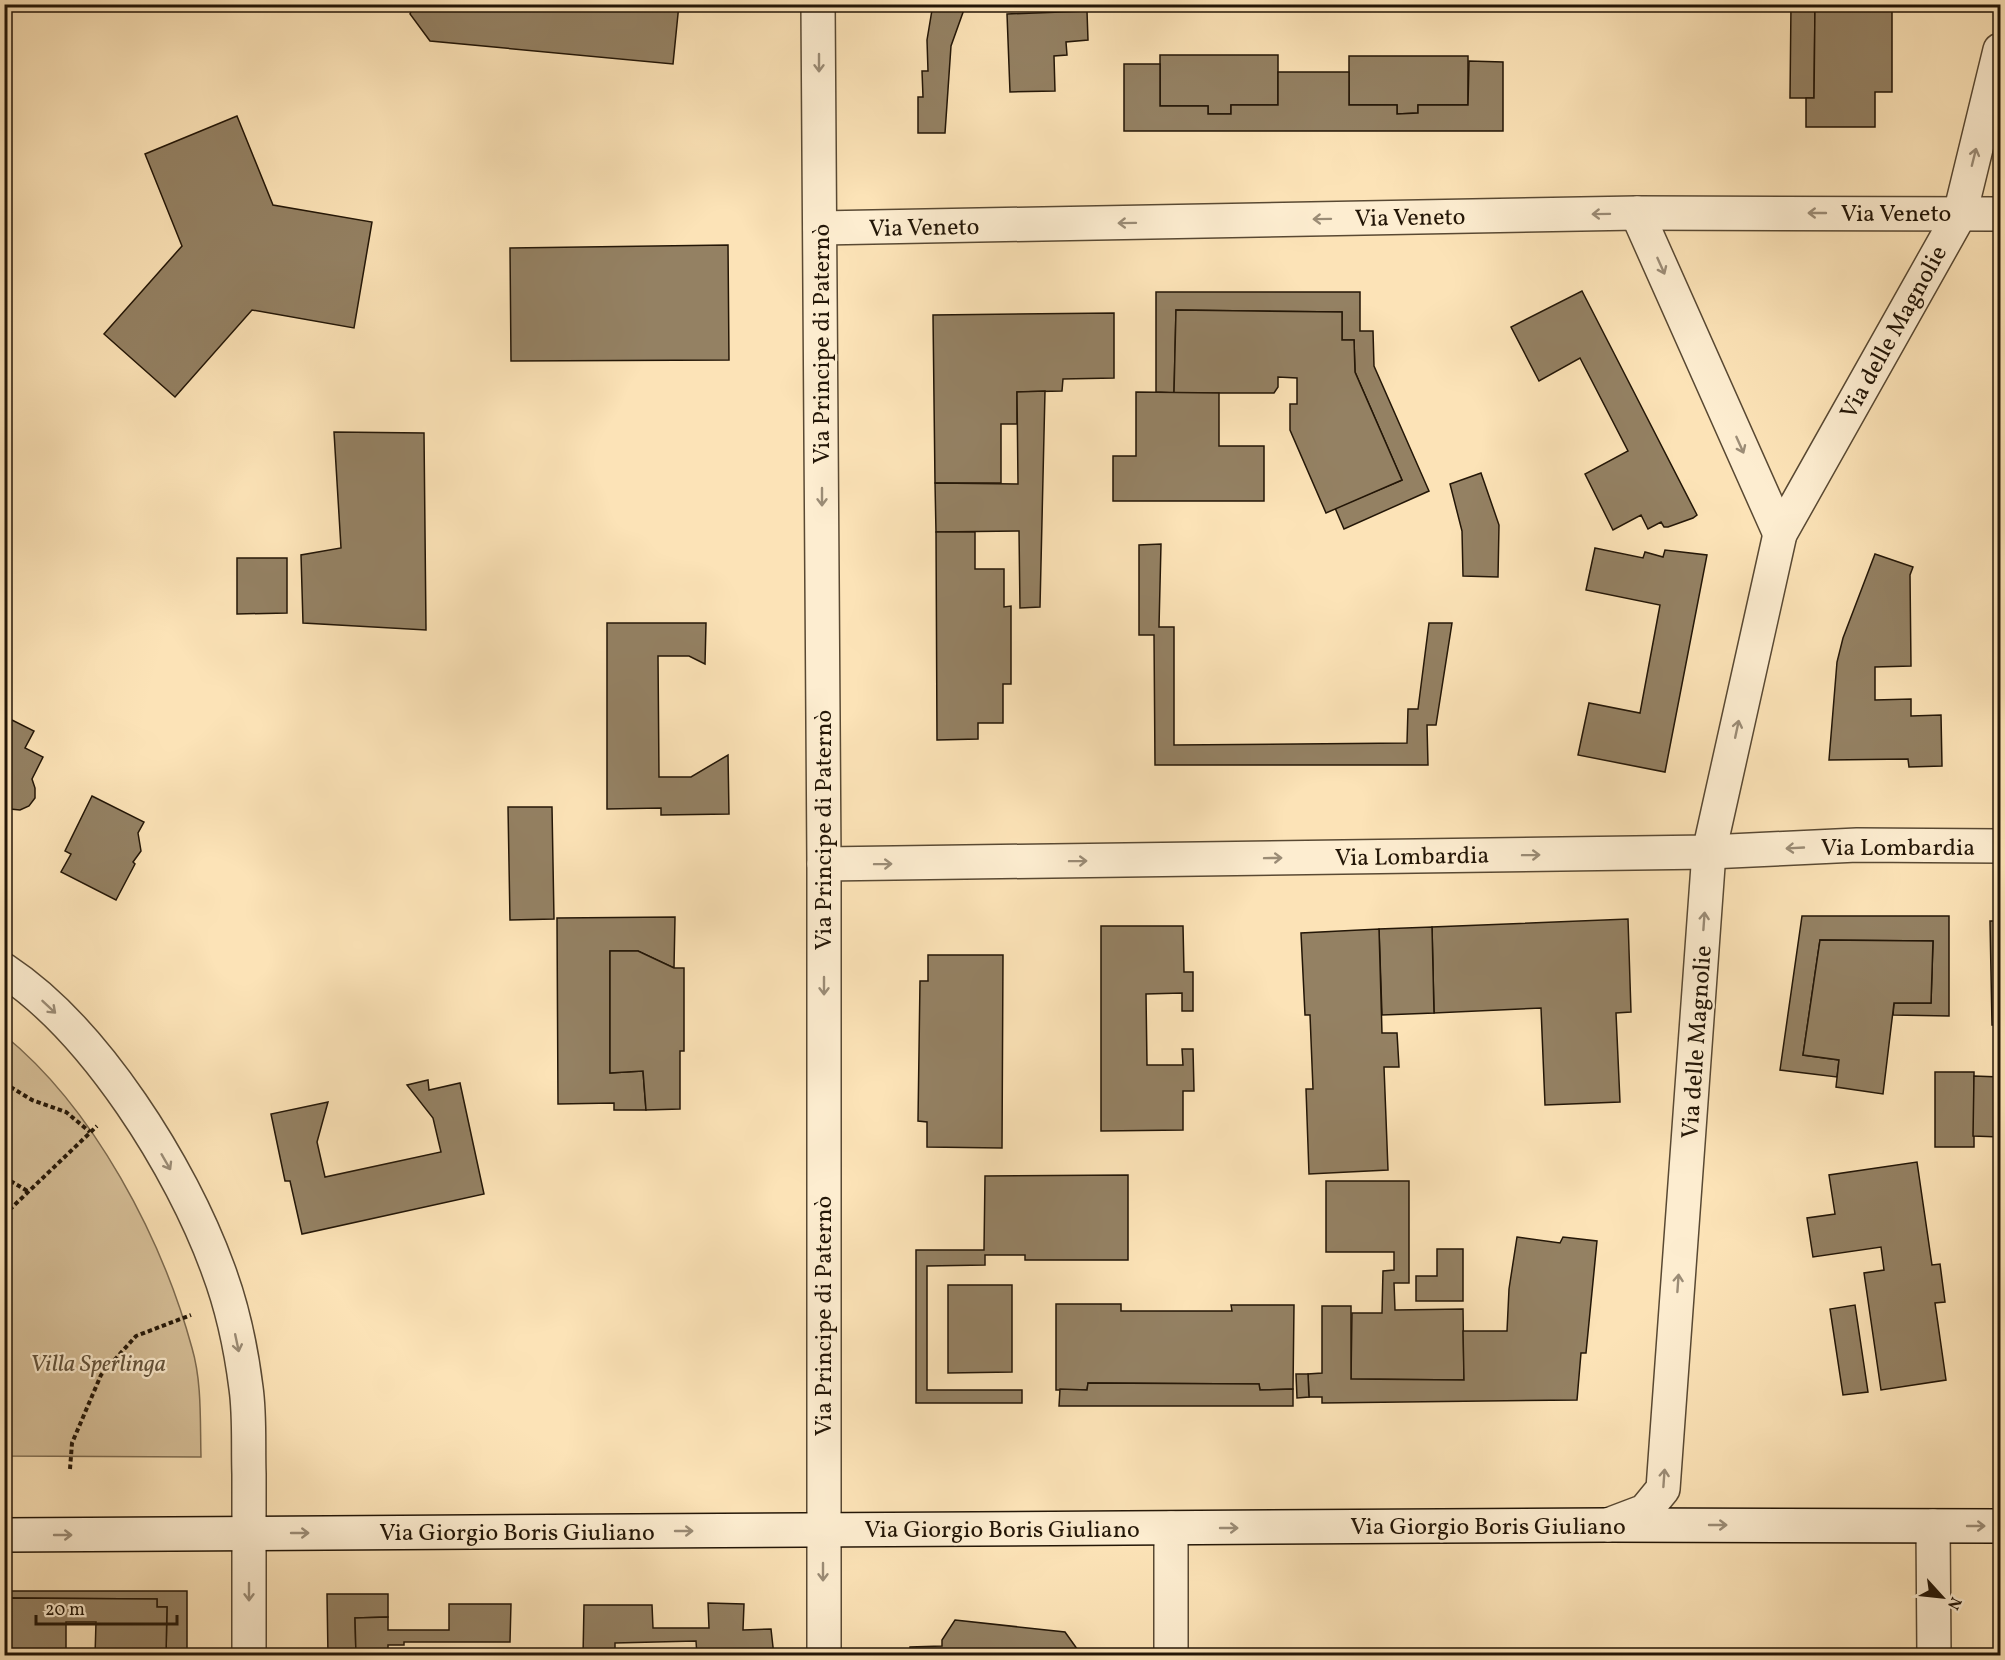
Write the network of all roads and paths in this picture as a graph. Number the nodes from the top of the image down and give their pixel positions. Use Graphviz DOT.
graph roads {
  1 [pos="819,4"];
  2 [pos="2001,50"];
  3 [pos="1637,213"];
  4 [pos="1960,214"];
  5 [pos="2001,214"];
  6 [pos="820,228"];
  7 [pos="1780,534"];
  8 [pos="2001,846"];
  9 [pos="1709,852"];
  10 [pos="824,864"];
  11 [pos="4,970"];
  12 [pos="4,1083"];
  13 [pos="4,1177"];
  14 [pos="29,1192"];
  15 [pos="4,1215"];
  16 [pos="195,1313"];
  17 [pos="70,1469"];
  18 [pos="1608,1525"];
  19 [pos="1933,1526"];
  20 [pos="2001,1526"];
  21 [pos="1171,1528"];
  22 [pos="823,1530"];
  23 [pos="249,1534"];
  24 [pos="4,1535"];
  25 [pos="249,1656"];
  26 [pos="824,1656"];
  27 [pos="1171,1656"];
  28 [pos="1934,1656"];
  1 -- 6 [label="street, Via Principe di Paternò, one-way"];
  4 -- 2 [label="street, Via delle Magnolie, one-way"];
  4 -- 3 [label="street, Via Veneto, one-way"];
  3 -- 6 [label="street, Via Veneto, one-way"];
  3 -- 7 [label="street, one-way"];
  4 -- 5 [label="street, Via Veneto"];
  4 -- 7 [label="street, Via delle Magnolie"];
  6 -- 10 [label="street, Via Principe di Paternò, one-way"];
  9 -- 7 [label="street, Via delle Magnolie, one-way"];
  8 -- 9 [label="street, Via Lombardia, one-way"];
  10 -- 9 [label="street, Via Lombardia, one-way"];
  18 -- 9 [label="street, Via delle Magnolie, one-way"];
  10 -- 22 [label="street, Via Principe di Paternò, one-way"];
  11 -- 23 [label="street, one-way"];
  12 -- 14 [label="path"];
  13 -- 14 [label="path"];
  14 -- 15 [label="path"];
  16 -- 17 [label="path"];
  18 -- 19 [label="street, Via Giorgio Boris Giuliano, one-way"];
  21 -- 18 [label="street, Via Giorgio Boris Giuliano, one-way"];
  19 -- 20 [label="street, Via Giorgio Boris Giuliano, one-way"];
  19 -- 28 [label="street"];
  21 -- 22 [label="street, Via Giorgio Boris Giuliano"];
  21 -- 27 [label="street"];
  23 -- 22 [label="street, Via Giorgio Boris Giuliano, one-way"];
  22 -- 26 [label="street, Via Principe di Paternò, one-way"];
  24 -- 23 [label="street, Via Giorgio Boris Giuliano, one-way"];
  23 -- 25 [label="street, one-way"];
}
